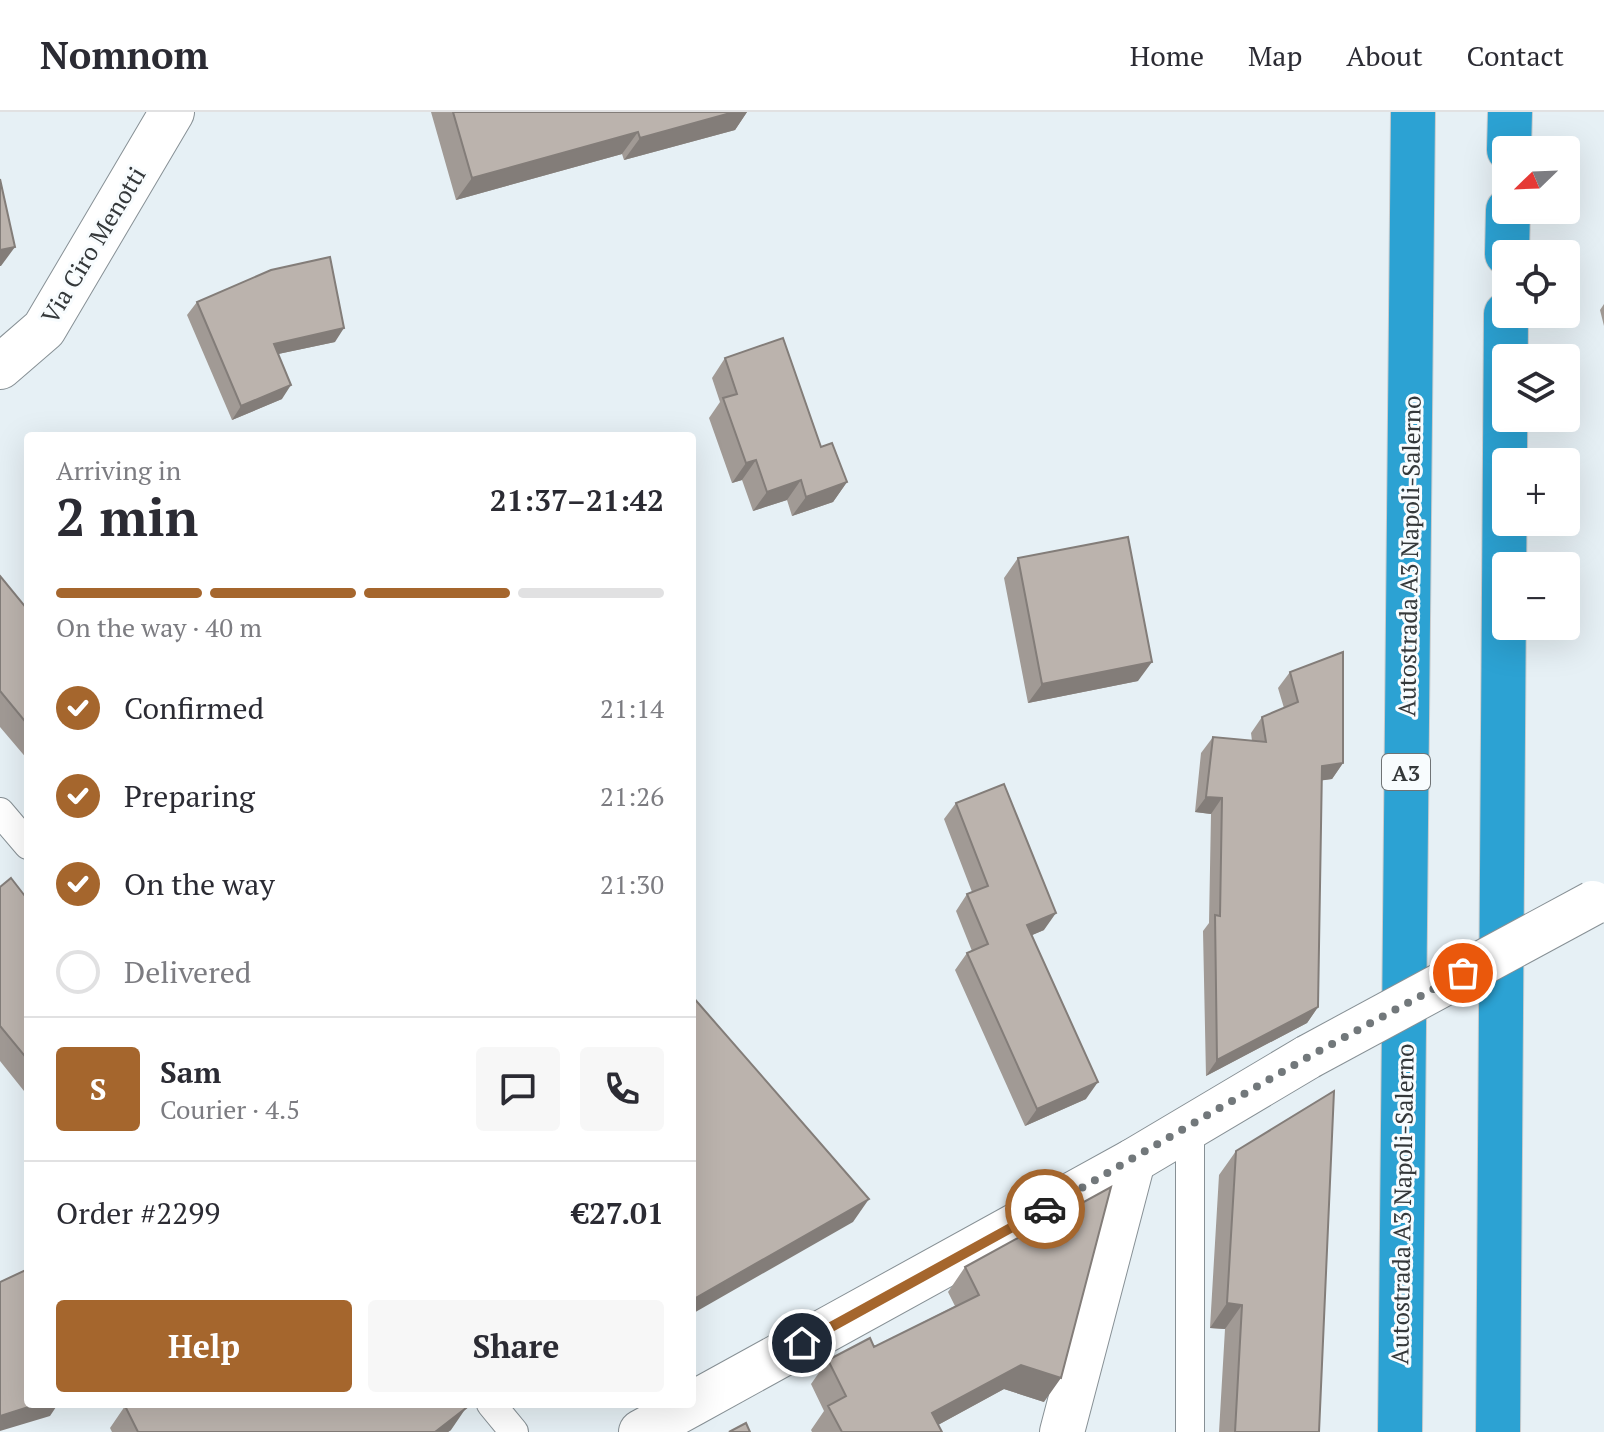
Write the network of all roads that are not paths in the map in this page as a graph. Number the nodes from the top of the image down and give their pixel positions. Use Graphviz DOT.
graph roads {
  1 [pos="172,112"];
  2 [pos="1413,112"];
  3 [pos="1510,112"];
  4 [pos="1509,136"];
  5 [pos="1506,328"];
  6 [pos="0,367"];
  7 [pos="0,812"];
  8 [pos="24,840"];
  9 [pos="1598,900"];
  10 [pos="1190,1126"];
  11 [pos="1133,1161"];
  12 [pos="696,1402"];
  13 [pos="494,1408"];
  14 [pos="685,1408"];
  15 [pos="514,1432"];
  16 [pos="641,1432"];
  17 [pos="1062,1432"];
  18 [pos="1190,1432"];
  19 [pos="1400,1432"];
  20 [pos="1498,1432"];
  1 -- 6 [label="street, Via Ciro Menotti"];
  2 -- 19 [label="highway, Autostrada A3 Napoli-Salerno / A3"];
  3 -- 4 [label="highway"];
  5 -- 20 [label="highway"];
  7 -- 8 [label="lane"];
  9 -- 10 [label="street, bridge"];
  10 -- 11 [label="street"];
  10 -- 18 [label="lane"];
  11 -- 12 [label="street"];
  11 -- 17 [label="street"];
  13 -- 15 [label="lane"];
  14 -- 16 [label="street"];
}
